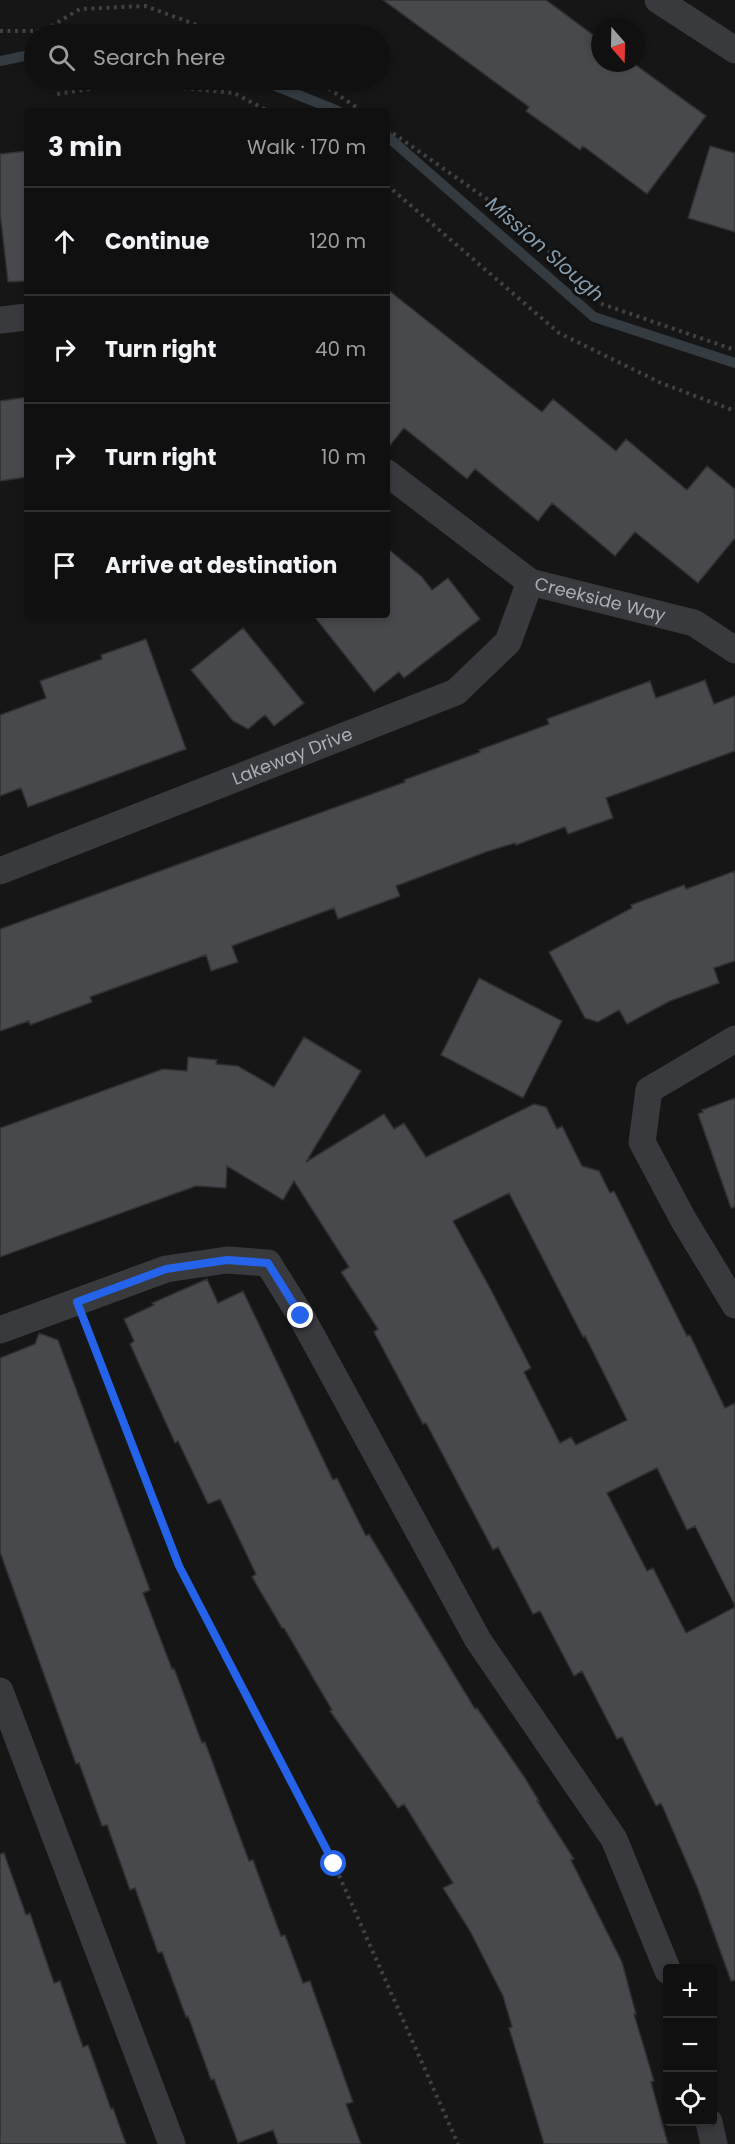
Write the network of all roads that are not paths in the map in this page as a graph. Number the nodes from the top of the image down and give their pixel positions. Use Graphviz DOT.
graph roads {
  1 [pos="658,0"];
  2 [pos="735,50"];
  3 [pos="24,317"];
  4 [pos="0,320"];
  5 [pos="390,475"];
  6 [pos="530,582"];
  7 [pos="735,650"];
  8 [pos="0,871"];
  9 [pos="735,1039"];
  10 [pos="735,1305"];
  11 [pos="0,1330"];
  12 [pos="0,1691"];
  13 [pos="665,1964"];
  14 [pos="710,2126"];
  15 [pos="172,2144"];
  16 [pos="714,2144"];
  1 -- 2 [label="street"];
  3 -- 4 [label="street"];
  5 -- 6 [label="street, Creekside Way"];
  6 -- 7 [label="street, Creekside Way"];
  6 -- 8 [label="street, Lakeway Drive"];
  9 -- 10 [label="street"];
  11 -- 13 [label="street"];
  12 -- 15 [label="street"];
  14 -- 16 [label="street"];
}
